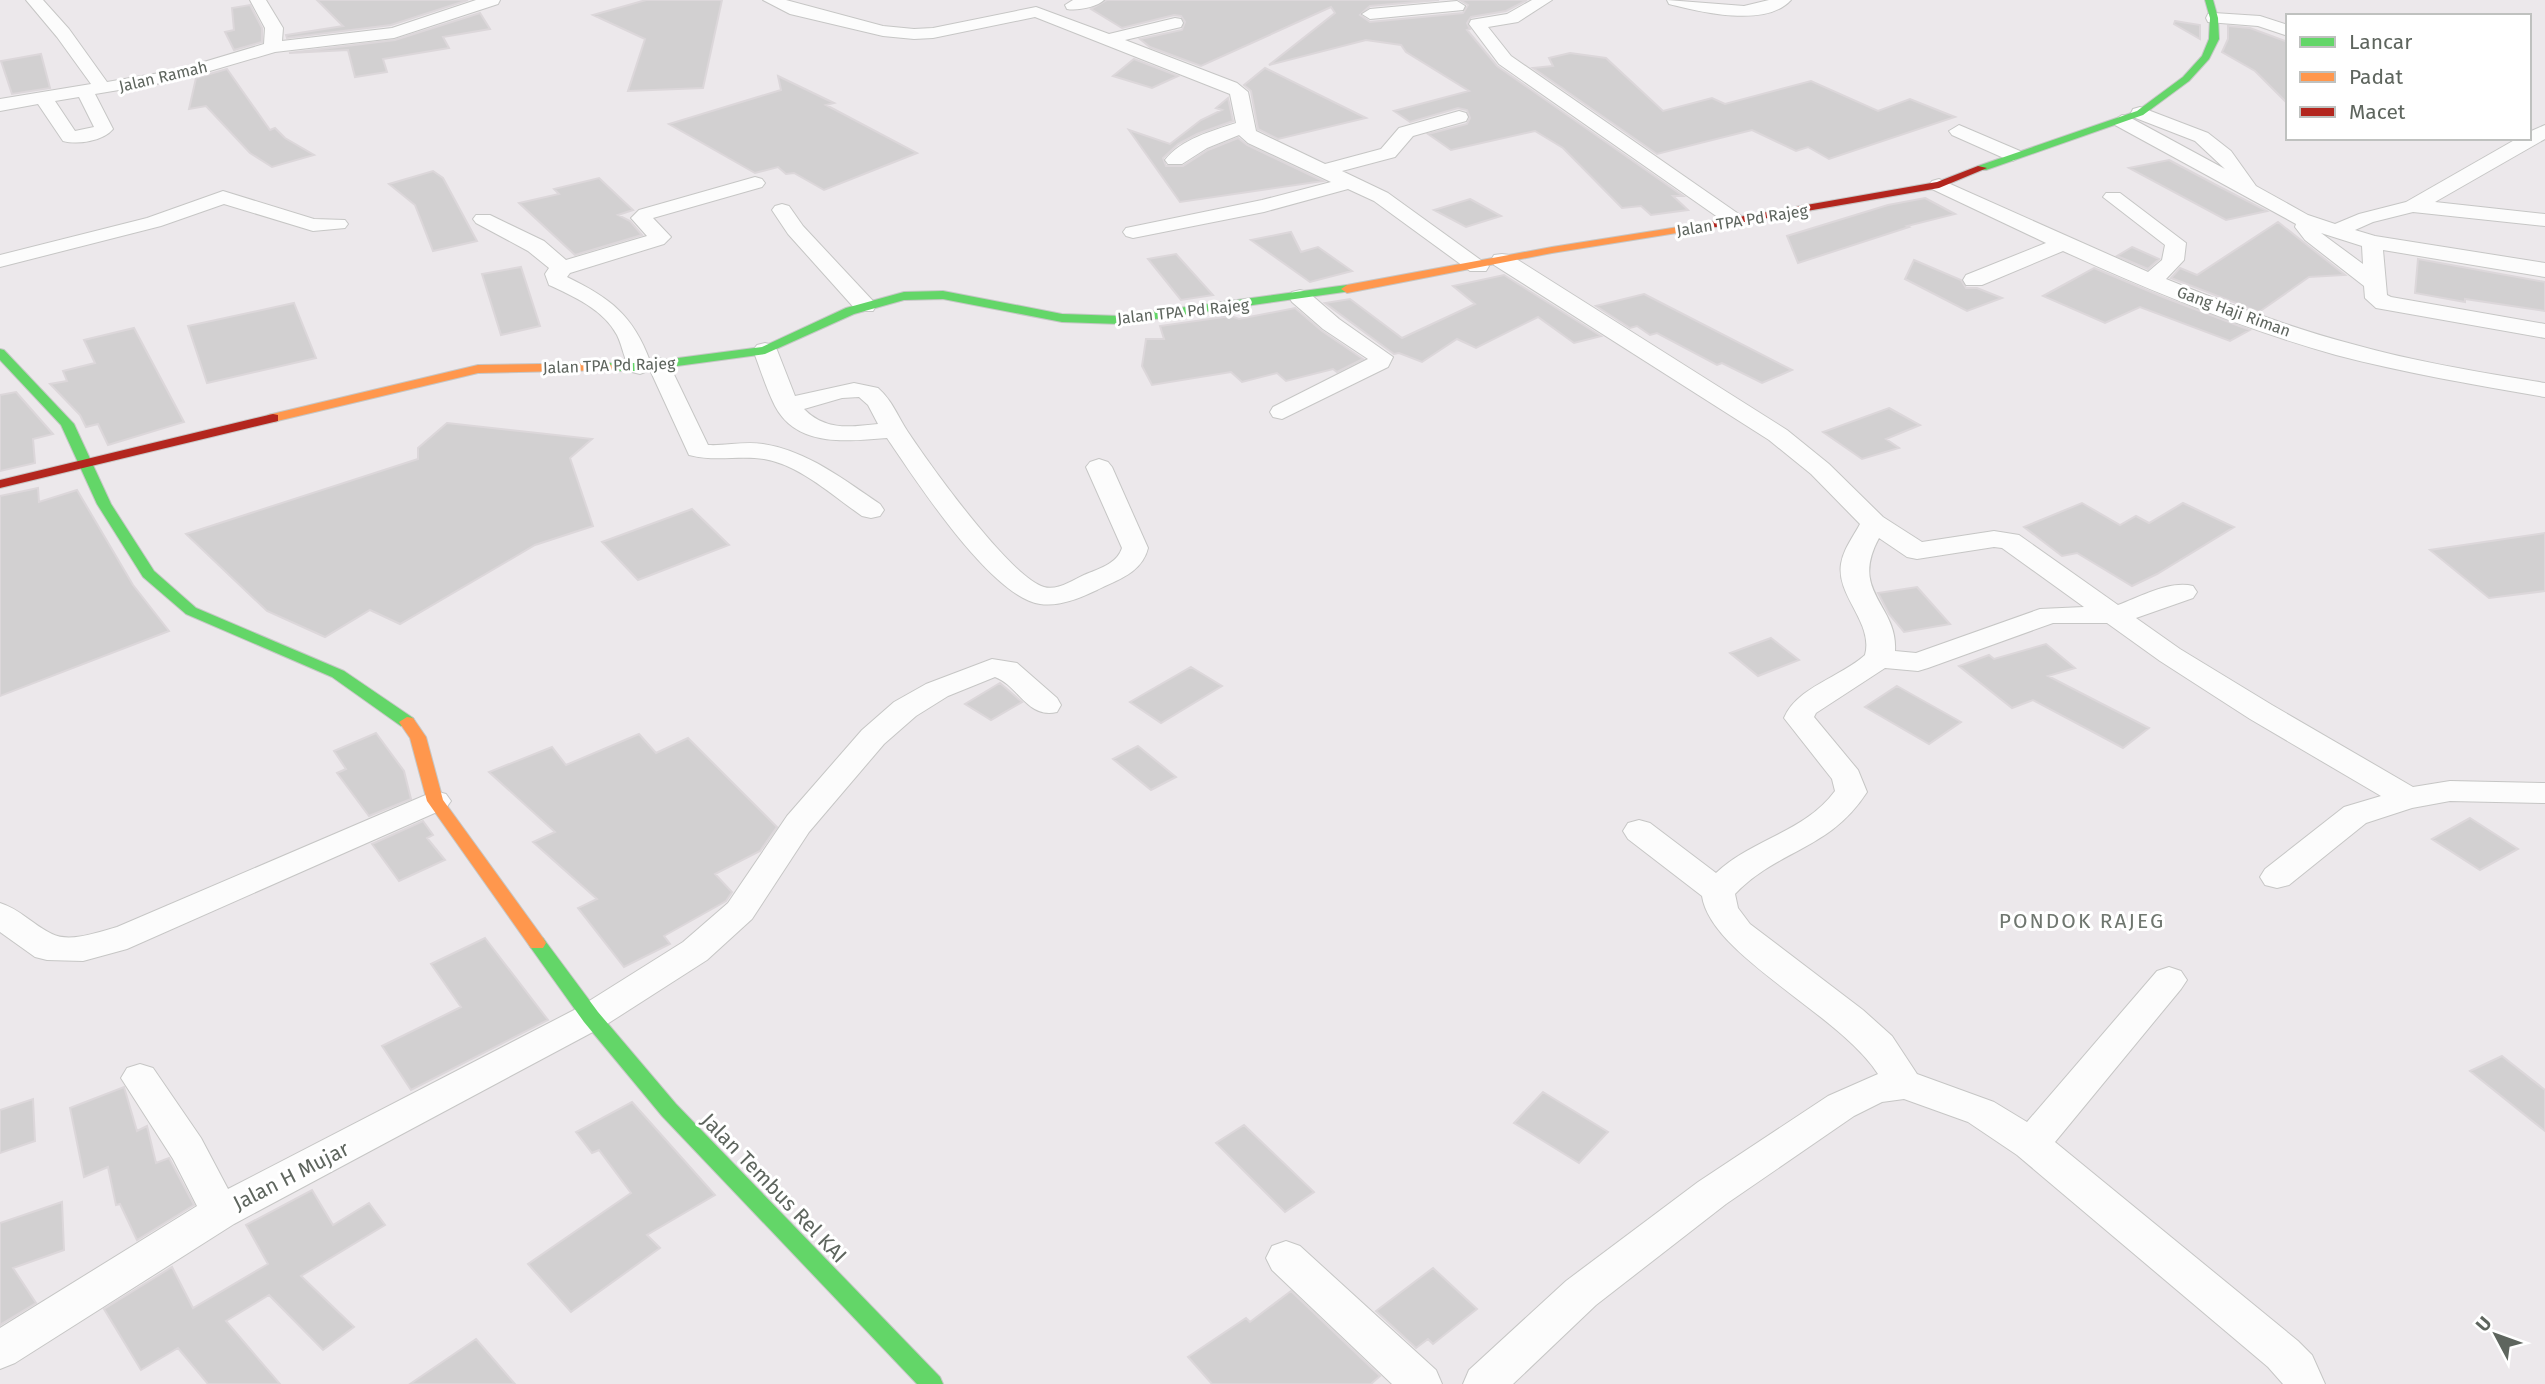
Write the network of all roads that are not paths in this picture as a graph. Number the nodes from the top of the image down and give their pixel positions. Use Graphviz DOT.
graph roads {
  1 [pos="34,0"];
  2 [pos="258,0"];
  3 [pos="492,0"];
  4 [pos="1096,0"];
  5 [pos="1541,0"];
  6 [pos="1675,0"];
  7 [pos="1783,0"];
  8 [pos="2209,0"];
  9 [pos="1069,2"];
  10 [pos="1454,3"];
  11 [pos="772,8"];
  12 [pos="1037,12"];
  13 [pos="1370,13"];
  14 [pos="2214,18"];
  15 [pos="1175,23"];
  16 [pos="1477,24"];
  17 [pos="2286,30"];
  18 [pos="1110,39"];
  19 [pos="273,47"];
  20 [pos="1546,68"];
  21 [pos="94,91"];
  22 [pos="43,98"];
  23 [pos="1559,98"];
  24 [pos="0,105"];
  25 [pos="1460,117"];
  26 [pos="2131,117"];
  27 [pos="1245,126"];
  28 [pos="1959,131"];
  29 [pos="2529,140"];
  30 [pos="2013,155"];
  31 [pos="1175,160"];
  32 [pos="1324,170"];
  33 [pos="1353,182"];
  34 [pos="755,183"];
  35 [pos="1939,185"];
  36 [pos="2113,197"];
  37 [pos="2413,206"];
  38 [pos="782,210"];
  39 [pos="483,219"];
  40 [pos="2301,219"];
  41 [pos="2545,220"];
  42 [pos="1736,221"];
  43 [pos="338,224"];
  44 [pos="2336,231"];
  45 [pos="1133,232"];
  46 [pos="2371,242"];
  47 [pos="2063,243"];
  48 [pos="0,261"];
  49 [pos="1490,263"];
  50 [pos="562,268"];
  51 [pos="2545,270"];
  52 [pos="1974,280"];
  53 [pos="2150,280"];
  54 [pos="2375,284"];
  55 [pos="1300,297"];
  56 [pos="865,306"];
  57 [pos="2545,331"];
  58 [pos="765,350"];
  59 [pos="0,353"];
  60 [pos="649,366"];
  61 [pos="2545,390"];
  62 [pos="788,406"];
  63 [pos="1282,412"];
  64 [pos="893,429"];
  65 [pos="85,463"];
  66 [pos="1100,467"];
  67 [pos="0,484"];
  68 [pos="871,510"];
  69 [pos="1874,523"];
  70 [pos="2183,592"];
  71 [pos="2116,615"];
  72 [pos="1878,658"];
  73 [pos="1046,705"];
  74 [pos="2545,793"];
  75 [pos="2408,798"];
  76 [pos="435,801"];
  77 [pos="1639,831"];
  78 [pos="2277,877"];
  79 [pos="1718,891"];
  80 [pos="0,915"];
  81 [pos="2169,981"];
  82 [pos="591,1017"];
  83 [pos="141,1078"];
  84 [pos="1904,1085"];
  85 [pos="2031,1144"];
  86 [pos="220,1212"];
  87 [pos="1286,1258"];
  88 [pos="0,1350"];
  89 [pos="932,1384"];
  90 [pos="1421,1384"];
  91 [pos="1484,1384"];
  92 [pos="2304,1384"];
  1 -- 21 [label="street"];
  2 -- 19 [label="street"];
  3 -- 19 [label="street, Jalan Ramah"];
  4 -- 9 [label="street"];
  5 -- 16 [label="street"];
  6 -- 7 [label="street"];
  8 -- 14 [label="street, Jalan TPA Pd Rajeg"];
  9 -- 12 [label="street"];
  10 -- 13 [label="street"];
  10 -- 16 [label="street"];
  11 -- 12 [label="street"];
  12 -- 18 [label="street"];
  14 -- 17 [label="street"];
  14 -- 26 [label="street, Jalan TPA Pd Rajeg"];
  15 -- 18 [label="street"];
  16 -- 23 [label="street"];
  18 -- 27 [label="street"];
  19 -- 21 [label="street, Jalan Ramah"];
  20 -- 23 [label="street"];
  21 -- 22 [label="street, Jalan Ramah"];
  21 -- 22 [label="street"];
  22 -- 24 [label="street, Jalan Ramah"];
  23 -- 42 [label="street"];
  25 -- 32 [label="street"];
  26 -- 30 [label="street, Jalan TPA Pd Rajeg"];
  26 -- 40 [label="street"];
  27 -- 31 [label="street"];
  27 -- 32 [label="street"];
  28 -- 30 [label="street"];
  29 -- 37 [label="street"];
  30 -- 35 [label="street, Jalan TPA Pd Rajeg"];
  32 -- 33 [label="street"];
  33 -- 45 [label="street"];
  33 -- 49 [label="street"];
  34 -- 50 [label="street"];
  35 -- 42 [label="street, Jalan TPA Pd Rajeg"];
  35 -- 47 [label="street, Gang Haji Riman"];
  36 -- 53 [label="street"];
  37 -- 41 [label="street"];
  37 -- 44 [label="street"];
  38 -- 56 [label="street"];
  39 -- 50 [label="street"];
  40 -- 44 [label="street"];
  40 -- 54 [label="street"];
  42 -- 49 [label="street, Jalan TPA Pd Rajeg"];
  43 -- 48 [label="street"];
  44 -- 46 [label="street"];
  46 -- 51 [label="street"];
  46 -- 54 [label="street"];
  47 -- 52 [label="street"];
  47 -- 53 [label="street, Gang Haji Riman"];
  49 -- 55 [label="street, Jalan TPA Pd Rajeg"];
  49 -- 69 [label="street"];
  50 -- 60 [label="street"];
  53 -- 61 [label="street, Gang Haji Riman"];
  54 -- 57 [label="street"];
  55 -- 56 [label="street, Jalan TPA Pd Rajeg"];
  55 -- 63 [label="street"];
  56 -- 58 [label="street, Jalan TPA Pd Rajeg"];
  58 -- 60 [label="street, Jalan TPA Pd Rajeg"];
  58 -- 62 [label="street"];
  59 -- 65 [label="street"];
  60 -- 65 [label="street, Jalan TPA Pd Rajeg"];
  60 -- 68 [label="street"];
  62 -- 64 [label="street"];
  62 -- 64 [label="street"];
  64 -- 66 [label="street"];
  65 -- 67 [label="street, Jalan TPA Pd Rajeg"];
  65 -- 76 [label="street"];
  69 -- 71 [label="street"];
  69 -- 72 [label="street"];
  70 -- 71 [label="street"];
  71 -- 72 [label="street"];
  71 -- 75 [label="street"];
  72 -- 79 [label="street"];
  73 -- 82 [label="street, Jalan H Mujar"];
  74 -- 75 [label="street"];
  75 -- 78 [label="street"];
  76 -- 80 [label="street"];
  76 -- 82 [label="street, Jalan Tembus Rel KAI"];
  77 -- 79 [label="street"];
  79 -- 84 [label="street"];
  81 -- 85 [label="street"];
  82 -- 86 [label="street, Jalan H Mujar"];
  82 -- 89 [label="street, Jalan Tembus Rel KAI"];
  83 -- 86 [label="street"];
  84 -- 85 [label="street"];
  84 -- 91 [label="street"];
  85 -- 92 [label="street"];
  86 -- 88 [label="street, Jalan H Mujar"];
  87 -- 90 [label="street"];
}
